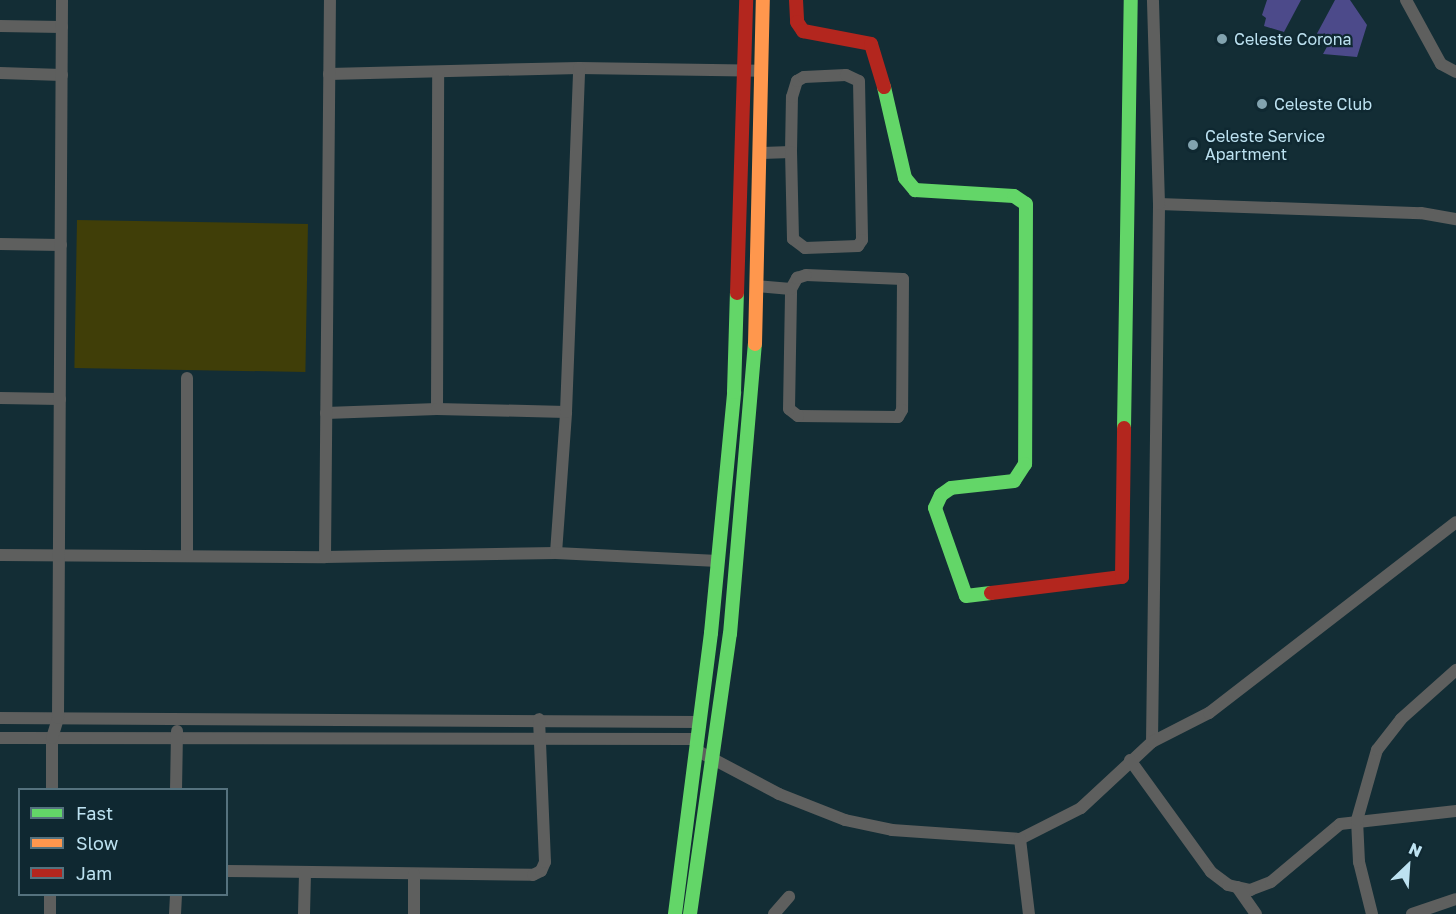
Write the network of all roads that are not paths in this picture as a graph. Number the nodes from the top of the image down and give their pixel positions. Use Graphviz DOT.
graph roads {
  1 [pos="62,0"];
  2 [pos="330,0"];
  3 [pos="746,0"];
  4 [pos="763,0"];
  5 [pos="796,0"];
  6 [pos="1131,0"];
  7 [pos="1153,0"];
  8 [pos="1406,0"];
  9 [pos="0,26"];
  10 [pos="62,27"];
  11 [pos="579,68"];
  12 [pos="744,71"];
  13 [pos="761,71"];
  14 [pos="1456,72"];
  15 [pos="0,73"];
  16 [pos="438,73"];
  17 [pos="329,74"];
  18 [pos="62,75"];
  19 [pos="791,152"];
  20 [pos="760,153"];
  21 [pos="1158,204"];
  22 [pos="1456,219"];
  23 [pos="0,244"];
  24 [pos="61,245"];
  25 [pos="757,286"];
  26 [pos="791,289"];
  27 [pos="187,378"];
  28 [pos="0,398"];
  29 [pos="60,399"];
  30 [pos="437,409"];
  31 [pos="566,412"];
  32 [pos="326,413"];
  33 [pos="1456,522"];
  34 [pos="556,554"];
  35 [pos="0,555"];
  36 [pos="59,555"];
  37 [pos="187,556"];
  38 [pos="325,557"];
  39 [pos="718,561"];
  40 [pos="1456,670"];
  41 [pos="0,718"];
  42 [pos="58,718"];
  43 [pos="177,718"];
  44 [pos="538,719"];
  45 [pos="700,723"];
  46 [pos="177,736"];
  47 [pos="0,738"];
  48 [pos="52,738"];
  49 [pos="539,738"];
  50 [pos="1152,742"];
  51 [pos="697,745"];
  52 [pos="1130,760"];
  53 [pos="712,761"];
  54 [pos="52,788"];
  55 [pos="176,788"];
  56 [pos="1456,811"];
  57 [pos="1357,820"];
  58 [pos="1020,839"];
  59 [pos="228,871"];
  60 [pos="305,872"];
  61 [pos="414,874"];
  62 [pos="1237,887"];
  63 [pos="50,896"];
  64 [pos="176,896"];
  65 [pos="789,897"];
  66 [pos="1456,899"];
  67 [pos="50,914"];
  68 [pos="176,914"];
  69 [pos="304,914"];
  70 [pos="414,914"];
  71 [pos="675,914"];
  72 [pos="690,914"];
  73 [pos="774,914"];
  74 [pos="1029,914"];
  75 [pos="1256,914"];
  76 [pos="1372,914"];
  77 [pos="1412,914"];
  1 -- 10 [label="street"];
  2 -- 17 [label="street"];
  3 -- 12 [label="street"];
  4 -- 13 [label="street"];
  5 -- 6 [label="street"];
  7 -- 21 [label="street"];
  8 -- 14 [label="street"];
  9 -- 10 [label="street"];
  10 -- 18 [label="street"];
  11 -- 12 [label="street"];
  11 -- 16 [label="street"];
  11 -- 31 [label="street"];
  12 -- 13 [label="street"];
  12 -- 39 [label="street"];
  13 -- 20 [label="street"];
  15 -- 18 [label="street"];
  16 -- 17 [label="street"];
  16 -- 30 [label="street"];
  17 -- 32 [label="street"];
  18 -- 24 [label="street"];
  19 -- 19 [label="street"];
  19 -- 20 [label="street"];
  20 -- 25 [label="street"];
  21 -- 22 [label="street"];
  21 -- 50 [label="street"];
  23 -- 24 [label="street"];
  24 -- 29 [label="street"];
  25 -- 26 [label="street"];
  25 -- 53 [label="street"];
  26 -- 26 [label="street"];
  27 -- 37 [label="street"];
  28 -- 29 [label="street"];
  29 -- 36 [label="street"];
  30 -- 31 [label="street"];
  30 -- 32 [label="street"];
  31 -- 34 [label="street"];
  32 -- 38 [label="street"];
  33 -- 50 [label="street"];
  34 -- 38 [label="street"];
  34 -- 39 [label="street"];
  35 -- 36 [label="street"];
  36 -- 37 [label="street"];
  36 -- 42 [label="street"];
  37 -- 38 [label="street"];
  39 -- 45 [label="street"];
  40 -- 57 [label="street"];
  41 -- 42 [label="street"];
  42 -- 43 [label="street"];
  42 -- 48 [label="street"];
  43 -- 44 [label="street"];
  43 -- 46 [label="street"];
  44 -- 45 [label="street"];
  44 -- 49 [label="street"];
  45 -- 51 [label="street"];
  46 -- 48 [label="street"];
  46 -- 49 [label="street"];
  46 -- 55 [label="street"];
  47 -- 48 [label="street"];
  48 -- 54 [label="street"];
  49 -- 51 [label="street"];
  49 -- 61 [label="street"];
  50 -- 52 [label="street"];
  51 -- 53 [label="street"];
  51 -- 71 [label="street"];
  52 -- 58 [label="street"];
  52 -- 62 [label="street"];
  53 -- 58 [label="street"];
  53 -- 72 [label="street"];
  56 -- 57 [label="street"];
  57 -- 62 [label="street"];
  57 -- 76 [label="street"];
  58 -- 74 [label="street"];
  59 -- 60 [label="street"];
  60 -- 61 [label="street"];
  60 -- 69 [label="street"];
  61 -- 70 [label="street"];
  62 -- 75 [label="street"];
  63 -- 67 [label="street"];
  64 -- 68 [label="street"];
  65 -- 73 [label="street"];
  66 -- 77 [label="street"];
}
